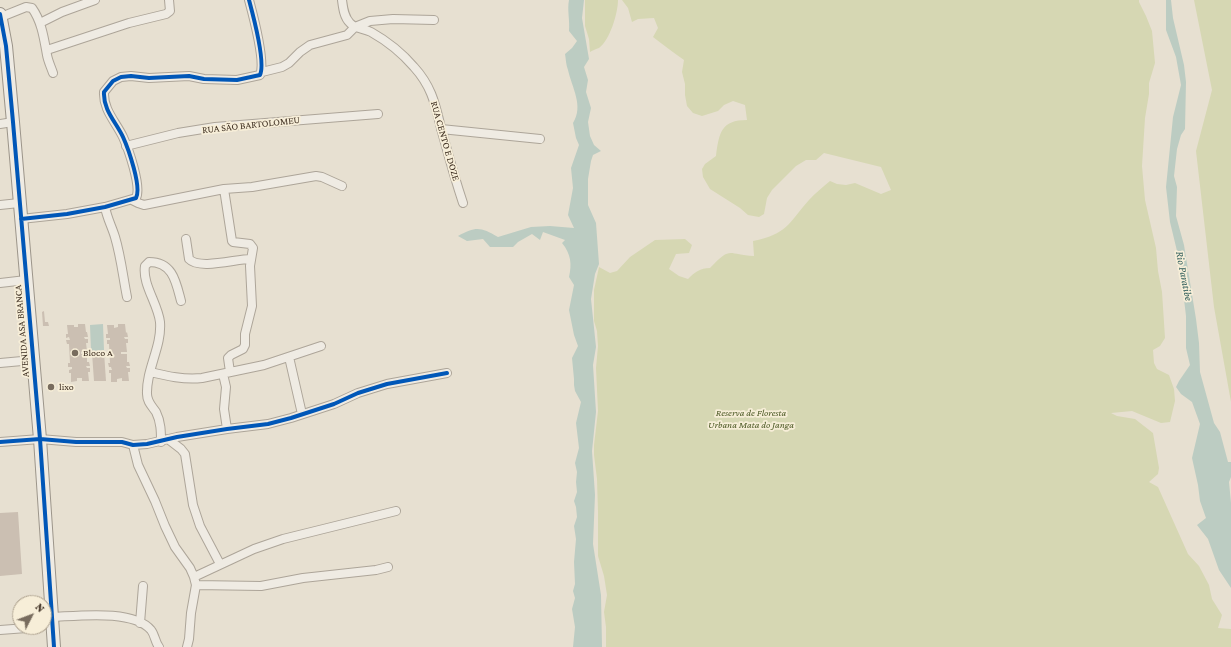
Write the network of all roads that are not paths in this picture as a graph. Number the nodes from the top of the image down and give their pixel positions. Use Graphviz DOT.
graph roads {
  1 [pos="95,0"];
  2 [pos="169,0"];
  3 [pos="249,0"];
  4 [pos="342,0"];
  5 [pos="0,15"];
  6 [pos="434,20"];
  7 [pos="40,23"];
  8 [pos="354,27"];
  9 [pos="3,46"];
  10 [pos="47,50"];
  11 [pos="262,70"];
  12 [pos="53,73"];
  13 [pos="378,114"];
  14 [pos="13,122"];
  15 [pos="0,124"];
  16 [pos="441,129"];
  17 [pos="540,139"];
  18 [pos="126,146"];
  19 [pos="342,186"];
  20 [pos="224,189"];
  21 [pos="132,200"];
  22 [pos="19,203"];
  23 [pos="463,204"];
  24 [pos="0,205"];
  25 [pos="105,207"];
  26 [pos="20,219"];
  27 [pos="186,239"];
  28 [pos="250,259"];
  29 [pos="26,280"];
  30 [pos="0,283"];
  31 [pos="127,297"];
  32 [pos="181,301"];
  33 [pos="321,346"];
  34 [pos="289,357"];
  35 [pos="33,360"];
  36 [pos="0,363"];
  37 [pos="150,372"];
  38 [pos="227,373"];
  39 [pos="447,373"];
  40 [pos="302,414"];
  41 [pos="227,429"];
  42 [pos="40,439"];
  43 [pos="164,441"];
  44 [pos="0,442"];
  45 [pos="133,445"];
  46 [pos="396,510"];
  47 [pos="220,564"];
  48 [pos="388,567"];
  49 [pos="195,581"];
  50 [pos="143,586"];
  51 [pos="48,595"];
  52 [pos="52,623"];
  53 [pos="140,623"];
  54 [pos="12,629"];
  55 [pos="0,630"];
  56 [pos="52,635"];
  57 [pos="54,647"];
  58 [pos="158,647"];
  59 [pos="187,647"];
  1 -- 7 [label="street"];
  2 -- 10 [label="street"];
  3 -- 11 [label="street"];
  4 -- 8 [label="street"];
  5 -- 7 [label="street"];
  5 -- 9 [label="street, AVENIDA ASA BRANCA"];
  6 -- 8 [label="street"];
  7 -- 10 [label="street"];
  8 -- 11 [label="street"];
  8 -- 16 [label="street, RUA CENTO E DOZE"];
  9 -- 14 [label="street, AVENIDA ASA BRANCA"];
  10 -- 12 [label="street"];
  11 -- 18 [label="street"];
  13 -- 18 [label="street, RUA SÃO BARTOLOMEU"];
  14 -- 15 [label="street"];
  14 -- 22 [label="street, AVENIDA ASA BRANCA"];
  16 -- 17 [label="street"];
  16 -- 23 [label="street, RUA CENTO E DOZE"];
  18 -- 21 [label="street"];
  19 -- 20 [label="street"];
  20 -- 21 [label="street"];
  20 -- 28 [label="street"];
  21 -- 25 [label="street"];
  22 -- 24 [label="street"];
  22 -- 26 [label="street, AVENIDA ASA BRANCA"];
  25 -- 26 [label="street"];
  25 -- 31 [label="street"];
  26 -- 29 [label="street, AVENIDA ASA BRANCA"];
  27 -- 28 [label="street"];
  28 -- 38 [label="street"];
  29 -- 30 [label="street"];
  29 -- 35 [label="street, AVENIDA ASA BRANCA"];
  32 -- 37 [label="street"];
  33 -- 34 [label="street"];
  34 -- 38 [label="street"];
  34 -- 40 [label="street"];
  35 -- 36 [label="street"];
  35 -- 42 [label="street, AVENIDA ASA BRANCA"];
  37 -- 38 [label="street"];
  37 -- 43 [label="street"];
  38 -- 41 [label="street"];
  39 -- 40 [label="street"];
  40 -- 41 [label="street"];
  41 -- 43 [label="street"];
  42 -- 44 [label="street"];
  42 -- 45 [label="street"];
  42 -- 51 [label="street, AVENIDA ASA BRANCA"];
  43 -- 45 [label="street"];
  43 -- 47 [label="street"];
  45 -- 49 [label="street"];
  46 -- 47 [label="street"];
  47 -- 49 [label="street"];
  48 -- 49 [label="street"];
  49 -- 59 [label="street"];
  50 -- 53 [label="street"];
  52 -- 53 [label="street"];
  53 -- 58 [label="street"];
  54 -- 55 [label="street"];
  56 -- 57 [label="street, AVENIDA ASA BRANCA"];
}
